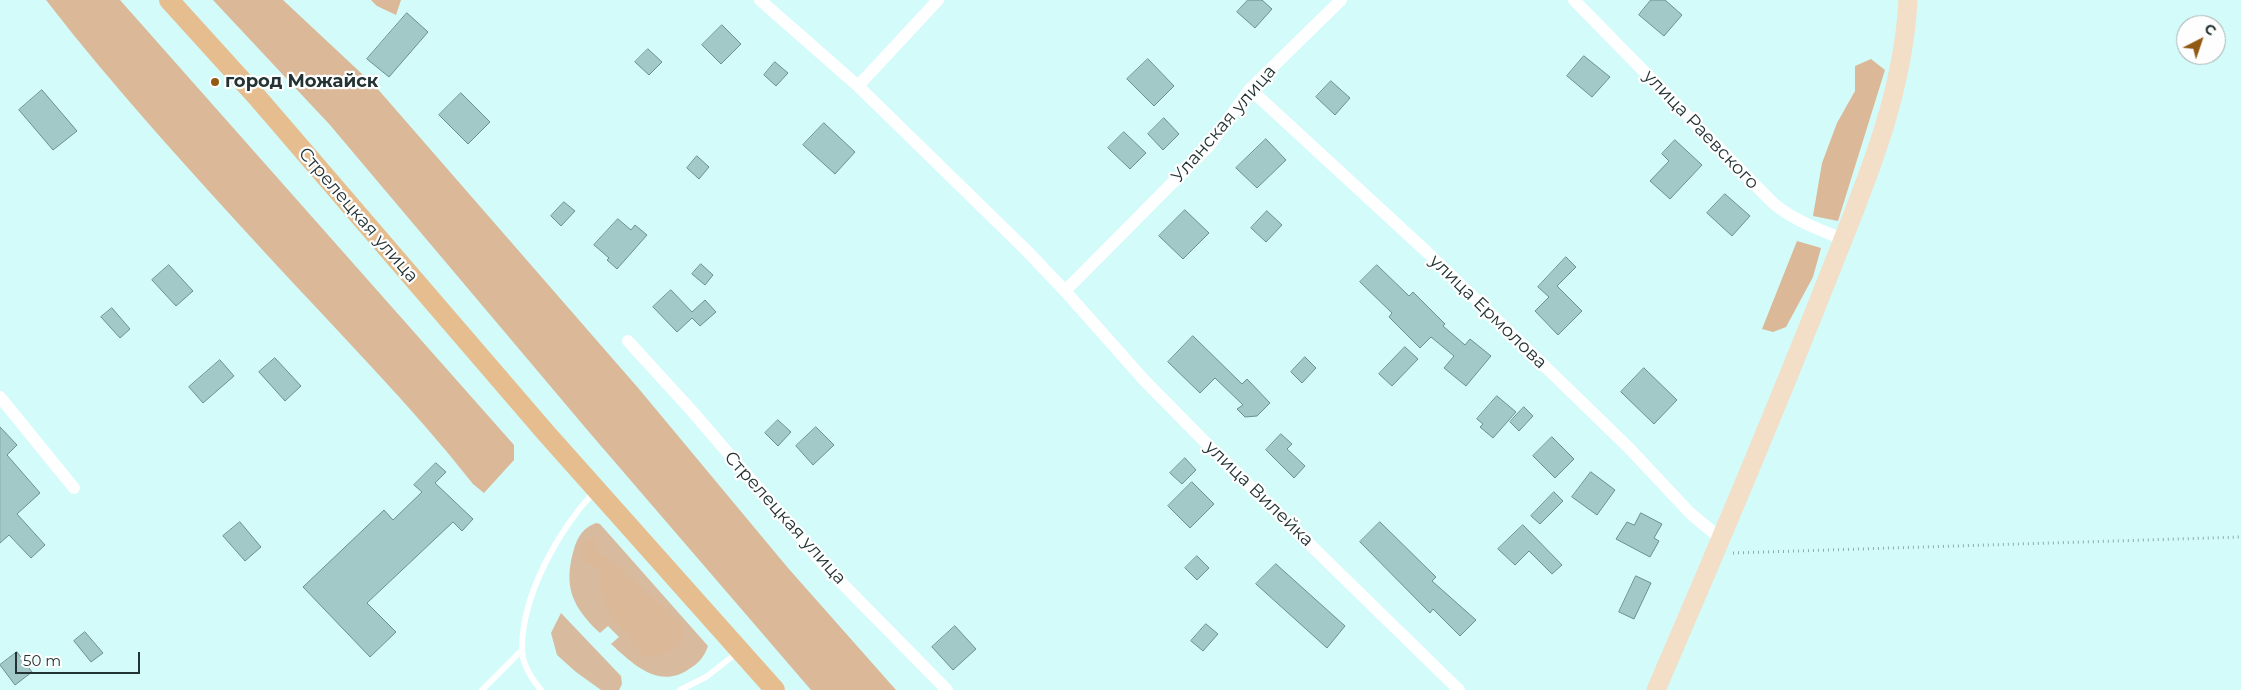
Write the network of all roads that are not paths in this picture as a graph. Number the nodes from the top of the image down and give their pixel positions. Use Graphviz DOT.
graph roads {
  1 [pos="169,0"];
  2 [pos="760,0"];
  3 [pos="938,0"];
  4 [pos="1341,0"];
  5 [pos="1574,0"];
  6 [pos="1908,0"];
  7 [pos="858,86"];
  8 [pos="1250,89"];
  9 [pos="1843,239"];
  10 [pos="1065,291"];
  11 [pos="628,341"];
  12 [pos="0,397"];
  13 [pos="74,488"];
  14 [pos="596,490"];
  15 [pos="1719,545"];
  16 [pos="522,650"];
  17 [pos="740,651"];
  18 [pos="482,690"];
  19 [pos="540,690"];
  20 [pos="680,690"];
  21 [pos="775,690"];
  22 [pos="947,690"];
  23 [pos="1459,690"];
  24 [pos="1656,690"];
  1 -- 14 [label="main road, Стрелецкая улица"];
  2 -- 7 [label="street"];
  3 -- 7 [label="street"];
  4 -- 8 [label="street, Уланская улица"];
  5 -- 9 [label="street, улица Раевского"];
  6 -- 9 [label="street"];
  7 -- 10 [label="street, улица Вилейка"];
  8 -- 10 [label="street, Уланская улица"];
  8 -- 15 [label="street, улица Ермолова"];
  9 -- 15 [label="street"];
  10 -- 23 [label="street, улица Вилейка"];
  11 -- 22 [label="street, Стрелецкая улица"];
  12 -- 13 [label="street"];
  14 -- 16 [label="lane"];
  14 -- 17 [label="main road, Стрелецкая улица"];
  15 -- 24 [label="street"];
  16 -- 18 [label="lane"];
  16 -- 19 [label="lane"];
  17 -- 20 [label="lane"];
  17 -- 21 [label="main road, Стрелецкая улица"];
}
